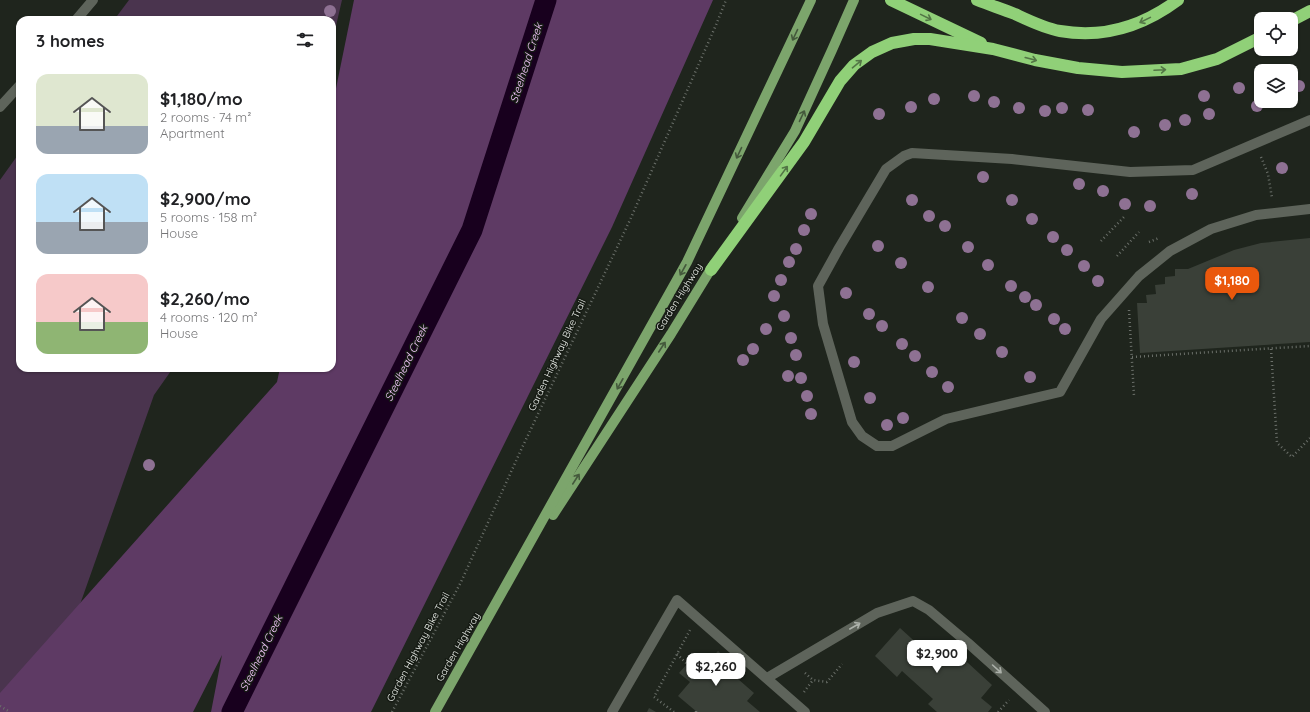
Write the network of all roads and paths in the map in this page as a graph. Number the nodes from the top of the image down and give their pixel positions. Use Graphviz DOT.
graph roads {
  1 [pos="93,0"];
  2 [pos="726,0"];
  3 [pos="811,0"];
  4 [pos="854,0"];
  5 [pos="891,0"];
  6 [pos="977,0"];
  7 [pos="994,0"];
  8 [pos="1178,0"];
  9 [pos="1310,11"];
  10 [pos="1016,15"];
  11 [pos="79,16"];
  12 [pos="1298,17"];
  13 [pos="1254,40"];
  14 [pos="993,49"];
  15 [pos="16,89"];
  16 [pos="0,107"];
  17 [pos="1310,120"];
  18 [pos="1268,174"];
  19 [pos="1269,182"];
  20 [pos="1310,209"];
  21 [pos="1124,217"];
  22 [pos="1139,232"];
  23 [pos="1162,237"];
  24 [pos="1101,241"];
  25 [pos="1149,242"];
  26 [pos="1117,256"];
  27 [pos="711,270"];
  28 [pos="1129,303"];
  29 [pos="1310,346"];
  30 [pos="1271,348"];
  31 [pos="1132,357"];
  32 [pos="1134,396"];
  33 [pos="1310,438"];
  34 [pos="502,594"];
  35 [pos="698,618"];
  36 [pos="677,654"];
  37 [pos="794,662"];
  38 [pos="687,664"];
  39 [pos="842,664"];
  40 [pos="767,678"];
  41 [pos="1009,700"];
  42 [pos="0,706"];
  43 [pos="10,712"];
  44 [pos="392,712"];
  45 [pos="435,712"];
  46 [pos="612,712"];
  47 [pos="673,712"];
  48 [pos="805,712"];
  49 [pos="998,712"];
  50 [pos="1045,712"];
  1 -- 11 [label="street"];
  2 -- 44 [label="path, Garden Highway Bike Trail"];
  3 -- 34 [label="main road, Garden Highway, one-way"];
  27 -- 4 [label="main road, Garden Highway, one-way"];
  5 -- 14 [label="highway, one-way"];
  6 -- 10 [label="highway"];
  7 -- 10 [label="highway"];
  8 -- 10 [label="highway, one-way"];
  9 -- 12 [label="highway"];
  14 -- 13 [label="highway, one-way"];
  27 -- 14 [label="highway, one-way"];
  15 -- 16 [label="street"];
  17 -- 20 [label="street"];
  18 -- 19 [label="path"];
  21 -- 24 [label="path"];
  22 -- 26 [label="path"];
  23 -- 25 [label="path"];
  34 -- 27 [label="main road, Garden Highway, one-way"];
  28 -- 31 [label="path"];
  29 -- 30 [label="path"];
  30 -- 31 [label="path"];
  30 -- 33 [label="path"];
  31 -- 32 [label="path"];
  34 -- 45 [label="main road, Garden Highway"];
  35 -- 36 [label="path"];
  35 -- 40 [label="street"];
  35 -- 46 [label="street"];
  36 -- 38 [label="path"];
  36 -- 47 [label="path"];
  37 -- 39 [label="path"];
  37 -- 40 [label="street"];
  37 -- 50 [label="street, one-way"];
  40 -- 48 [label="street"];
  41 -- 49 [label="path"];
  42 -- 43 [label="path"];
}
